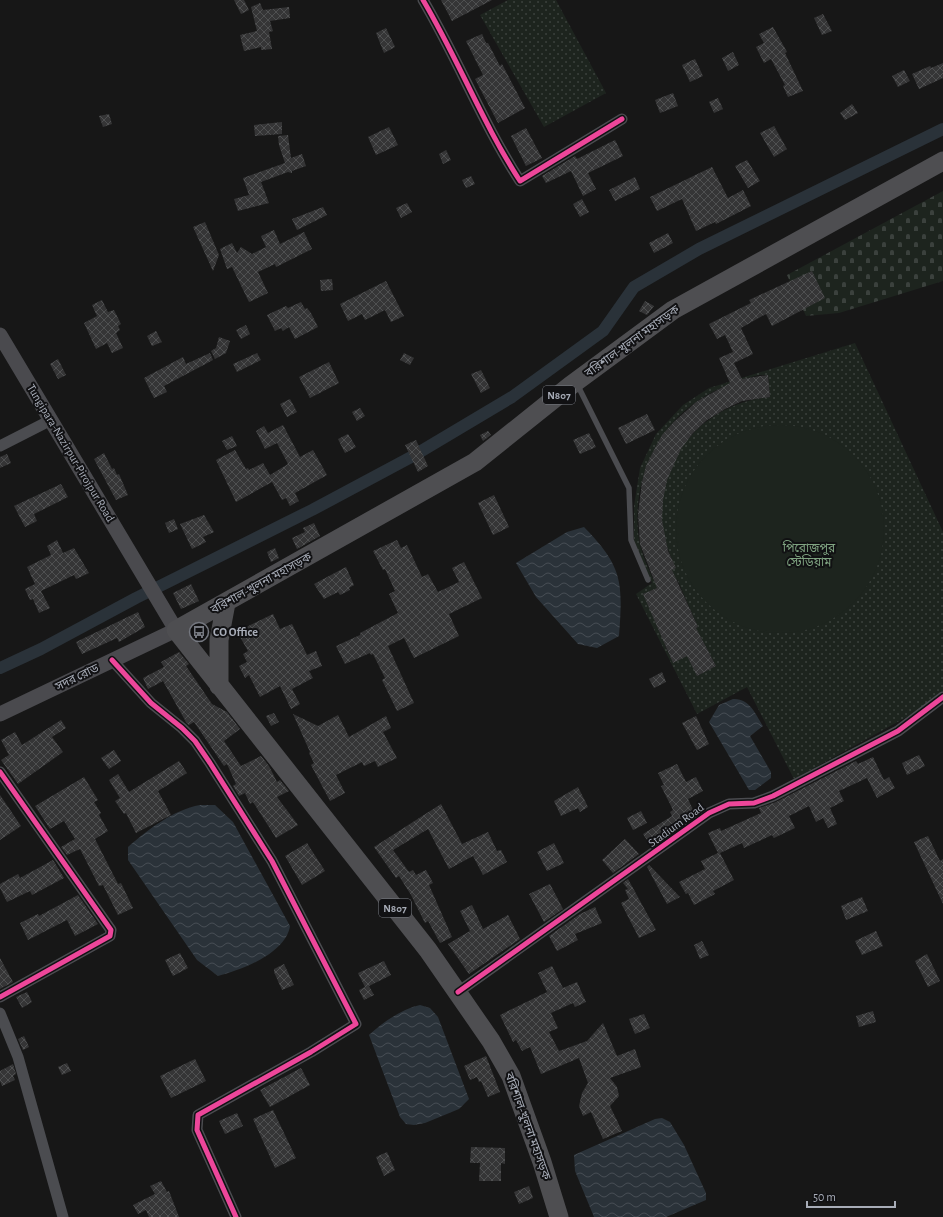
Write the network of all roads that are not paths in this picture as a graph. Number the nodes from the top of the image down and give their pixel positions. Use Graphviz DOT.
graph roads {
  1 [pos="423,0"];
  2 [pos="622,119"];
  3 [pos="943,161"];
  4 [pos="0,335"];
  5 [pos="576,382"];
  6 [pos="51,420"];
  7 [pos="0,446"];
  8 [pos="648,580"];
  9 [pos="226,603"];
  10 [pos="176,630"];
  11 [pos="112,660"];
  12 [pos="219,686"];
  13 [pos="943,697"];
  14 [pos="0,714"];
  15 [pos="0,772"];
  16 [pos="458,992"];
  17 [pos="0,997"];
  18 [pos="0,1013"];
  19 [pos="63,1217"];
  20 [pos="236,1217"];
  21 [pos="559,1217"];
  1 -- 2 [label="street"];
  3 -- 5 [label="highway, বরিশাল-খুলনা মহাসড়ক / N807"];
  4 -- 6 [label="main road, Tungipara-Nazirpur-Pirojpur Road"];
  5 -- 8 [label="lane"];
  5 -- 9 [label="highway, বরিশাল-খুলনা মহাসড়ক / N807"];
  6 -- 7 [label="street"];
  6 -- 10 [label="main road, Tungipara-Nazirpur-Pirojpur Road"];
  9 -- 10 [label="highway, বরিশাল-খুলনা মহাসড়ক / N807"];
  9 -- 12 [label="highway"];
  10 -- 11 [label="main road, সদর রোড"];
  10 -- 12 [label="highway, বরিশাল-খুলনা মহাসড়ক / N807"];
  11 -- 14 [label="main road, সদর রোড"];
  11 -- 20 [label="street"];
  12 -- 16 [label="highway, বরিশাল-খুলনা মহাসড়ক / N807"];
  13 -- 16 [label="street, Stadium Road"];
  15 -- 17 [label="street"];
  16 -- 21 [label="highway, বরিশাল-খুলনা মহাসড়ক / N807"];
  18 -- 19 [label="street"];
}
